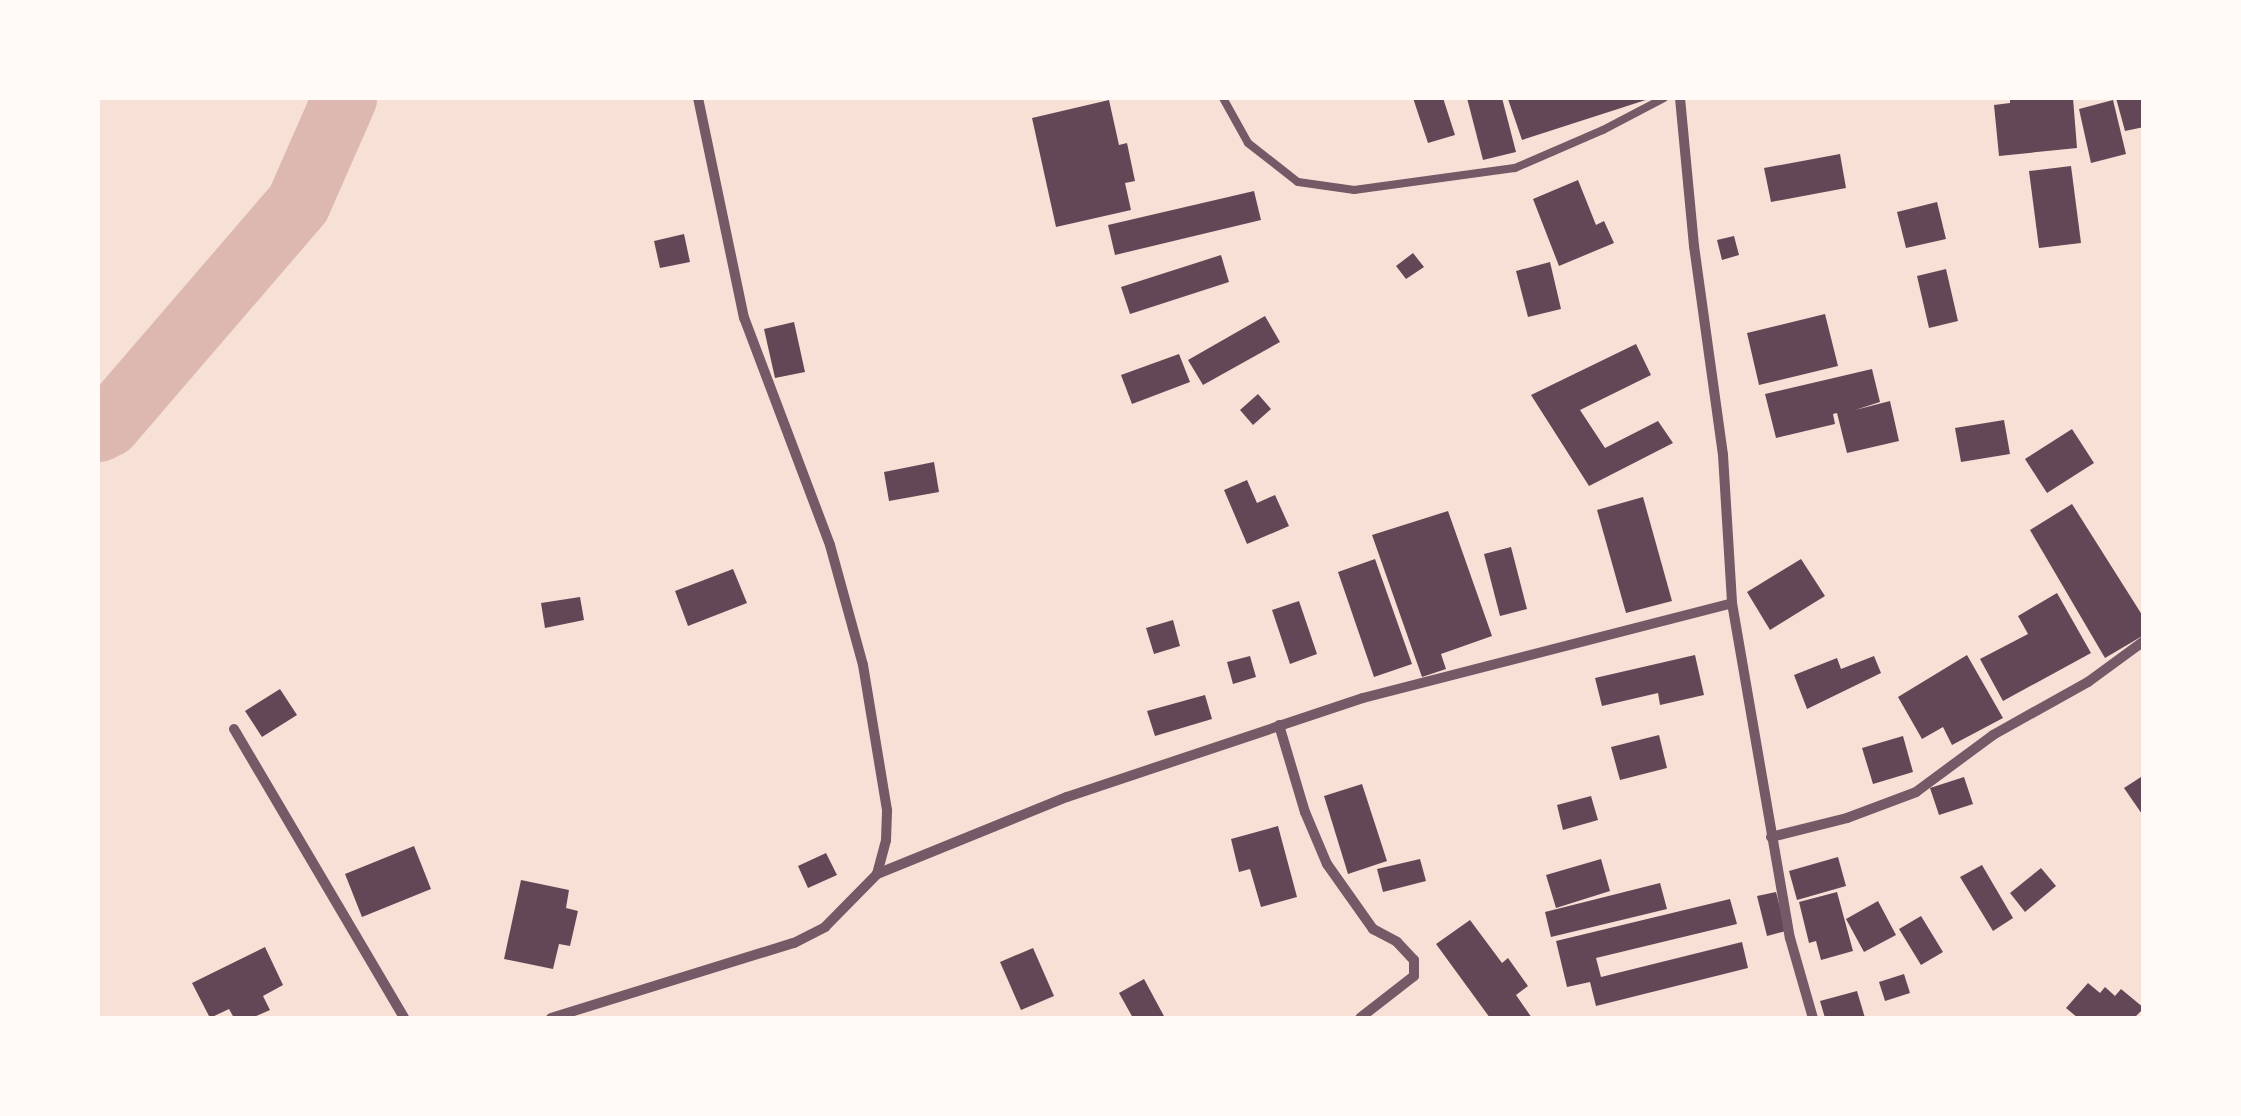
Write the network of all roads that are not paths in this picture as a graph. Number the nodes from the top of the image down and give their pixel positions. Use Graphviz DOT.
graph roads {
  1 [pos="698,98"];
  2 [pos="1223,98"];
  3 [pos="1664,98"];
  4 [pos="1680,98"];
  5 [pos="1732,603"];
  6 [pos="2144,641"];
  7 [pos="1279,725"];
  8 [pos="234,729"];
  9 [pos="1771,837"];
  10 [pos="877,874"];
  11 [pos="404,1018"];
  12 [pos="551,1018"];
  13 [pos="1360,1018"];
  14 [pos="1812,1018"];
  1 -- 10 [label="street"];
  2 -- 3 [label="lane"];
  4 -- 5 [label="street"];
  5 -- 7 [label="street"];
  5 -- 9 [label="street"];
  6 -- 9 [label="street"];
  7 -- 10 [label="street"];
  7 -- 13 [label="street"];
  8 -- 11 [label="street"];
  9 -- 14 [label="street"];
  10 -- 12 [label="street"];
}
